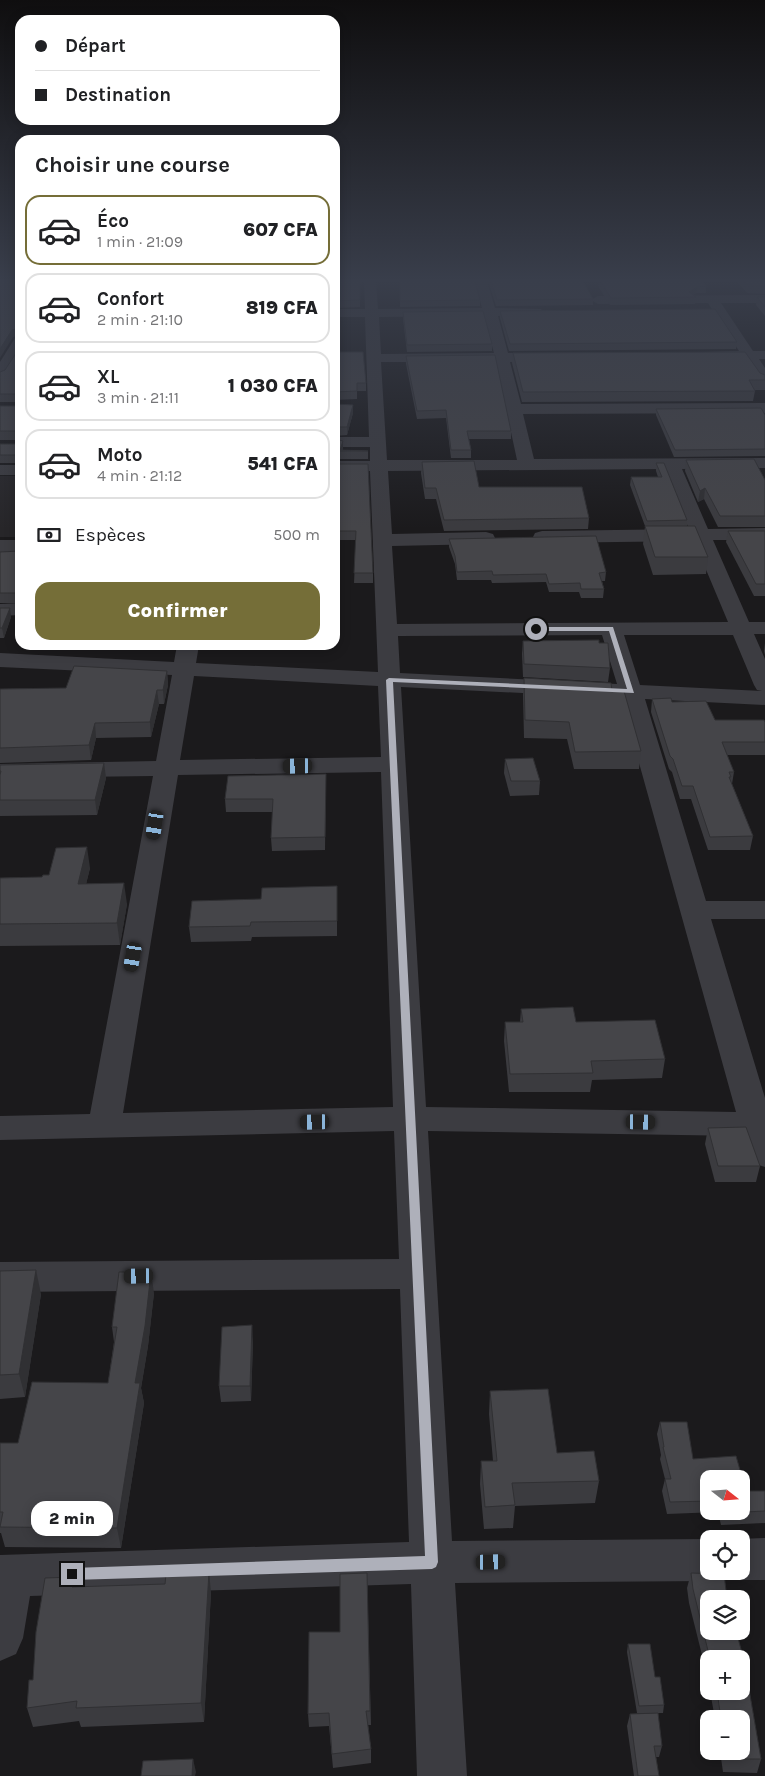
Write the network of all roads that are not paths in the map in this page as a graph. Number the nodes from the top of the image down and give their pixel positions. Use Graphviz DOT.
graph roads {
  1 [pos="373,364"];
  2 [pos="504,364"];
  3 [pos="755,364"];
  4 [pos="0,374"];
  5 [pos="15,374"];
  6 [pos="765,379"];
  7 [pos="765,408"];
  8 [pos="514,409"];
  9 [pos="340,443"];
  10 [pos="378,454"];
  11 [pos="671,464"];
  12 [pos="340,465"];
  13 [pos="527,465"];
  14 [pos="763,468"];
  15 [pos="0,470"];
  16 [pos="15,470"];
  17 [pos="701,534"];
  18 [pos="765,534"];
  19 [pos="502,538"];
  20 [pos="522,538"];
  21 [pos="382,540"];
  22 [pos="0,546"];
  23 [pos="15,546"];
  24 [pos="15,609"];
  25 [pos="0,610"];
  26 [pos="741,628"];
  27 [pos="765,628"];
  28 [pos="611,629"];
  29 [pos="387,630"];
  30 [pos="185,657"];
  31 [pos="0,660"];
  32 [pos="389,680"];
  33 [pos="765,686"];
  34 [pos="632,692"];
  35 [pos="765,698"];
  36 [pos="393,764"];
  37 [pos="165,768"];
  38 [pos="0,771"];
  39 [pos="694,910"];
  40 [pos="765,910"];
  41 [pos="411,1119"];
  42 [pos="760,1124"];
  43 [pos="104,1127"];
  44 [pos="0,1128"];
  45 [pos="765,1154"];
  46 [pos="418,1274"];
  47 [pos="0,1277"];
  48 [pos="765,1559"];
  49 [pos="700,1560"];
  50 [pos="750,1560"];
  51 [pos="432,1562"];
  52 [pos="6,1576"];
  53 [pos="0,1638"];
  54 [pos="442,1776"];
  1 -- 10 [label="street"];
  2 -- 8 [label="street"];
  3 -- 6 [label="street"];
  4 -- 5 [label="street"];
  7 -- 8 [label="street"];
  8 -- 13 [label="street"];
  9 -- 10 [label="street"];
  10 -- 12 [label="street"];
  10 -- 13 [label="street"];
  10 -- 21 [label="street"];
  11 -- 13 [label="street"];
  11 -- 14 [label="street"];
  11 -- 17 [label="street"];
  15 -- 16 [label="street"];
  17 -- 18 [label="street"];
  17 -- 20 [label="street"];
  17 -- 26 [label="street"];
  19 -- 21 [label="street"];
  21 -- 29 [label="street"];
  22 -- 23 [label="street"];
  24 -- 25 [label="street"];
  26 -- 27 [label="street"];
  26 -- 28 [label="street"];
  26 -- 33 [label="street"];
  28 -- 29 [label="street"];
  28 -- 34 [label="street"];
  29 -- 32 [label="street"];
  30 -- 31 [label="street"];
  30 -- 32 [label="street"];
  30 -- 37 [label="street"];
  32 -- 34 [label="street"];
  32 -- 36 [label="street"];
  34 -- 35 [label="street"];
  34 -- 39 [label="street"];
  36 -- 37 [label="street"];
  36 -- 41 [label="street"];
  37 -- 38 [label="street"];
  37 -- 43 [label="street"];
  39 -- 40 [label="street"];
  39 -- 42 [label="street"];
  41 -- 42 [label="street"];
  41 -- 43 [label="street"];
  41 -- 46 [label="street"];
  42 -- 45 [label="street"];
  43 -- 44 [label="street"];
  46 -- 47 [label="street"];
  46 -- 51 [label="street"];
  48 -- 50 [label="street"];
  49 -- 51 [label="street"];
  51 -- 52 [label="street"];
  51 -- 54 [label="street"];
  52 -- 53 [label="street"];
}
